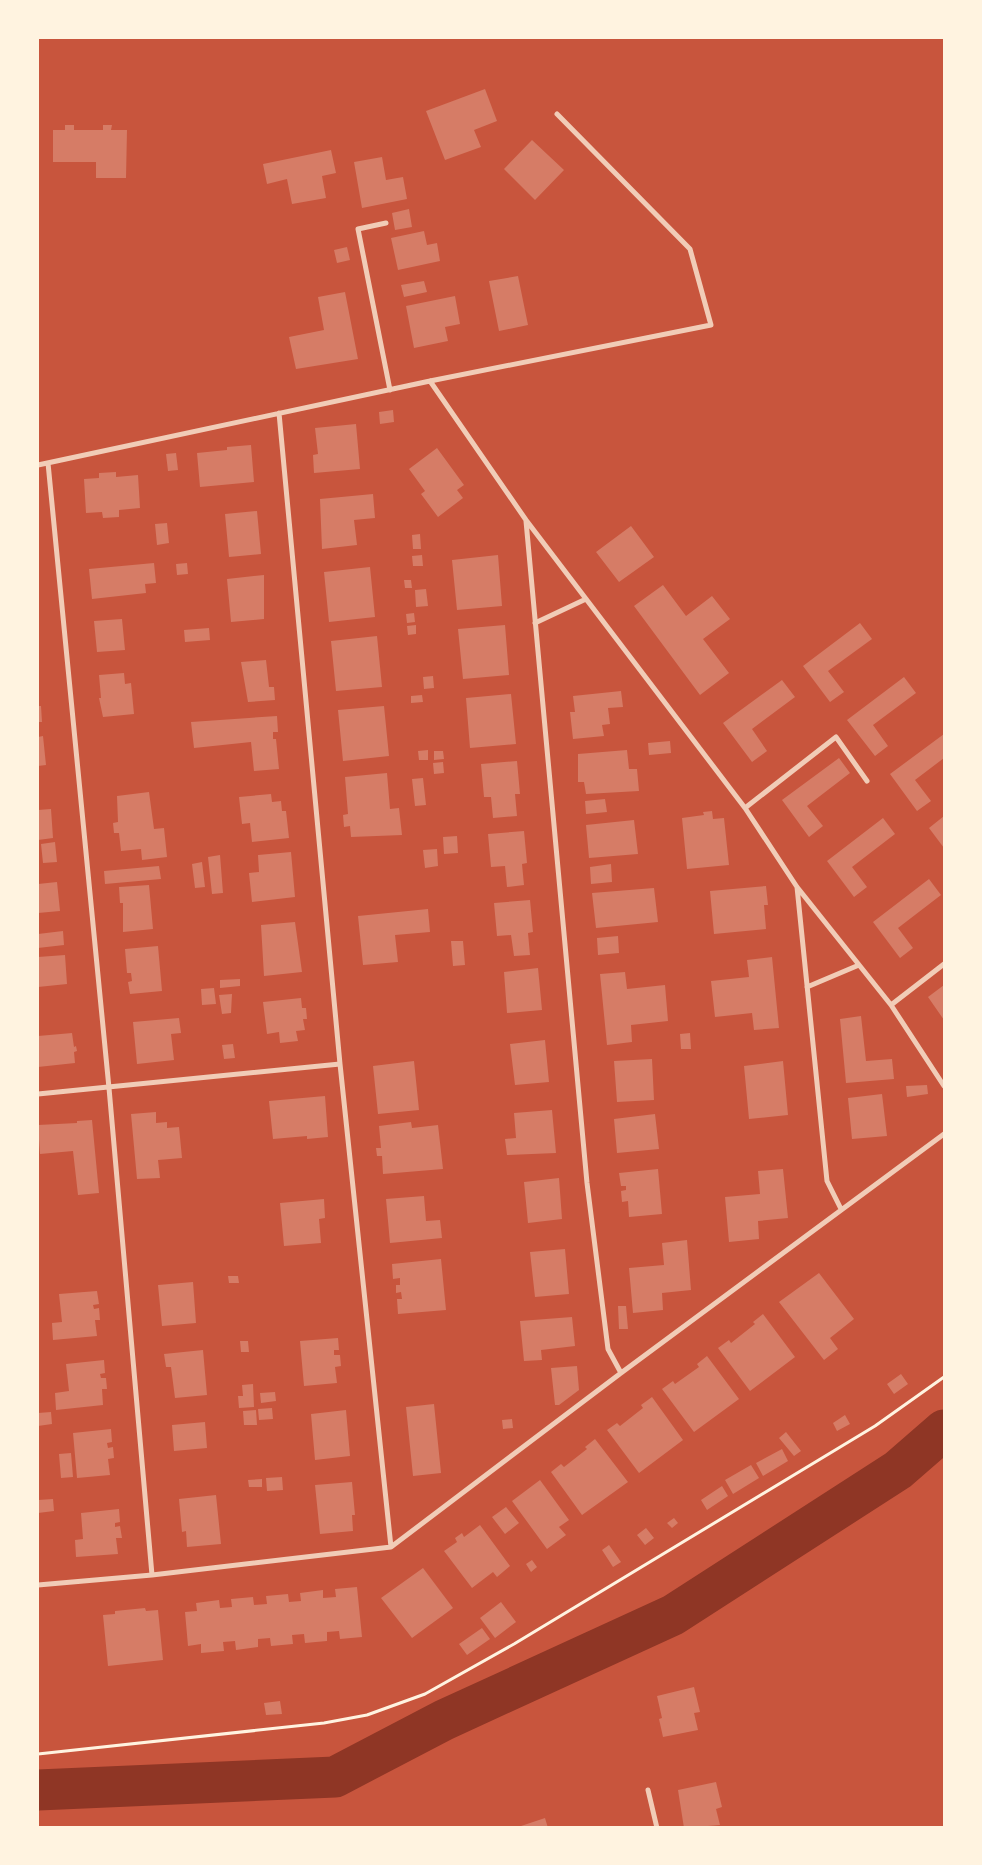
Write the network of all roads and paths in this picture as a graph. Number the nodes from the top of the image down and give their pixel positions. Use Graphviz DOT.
graph roads {
  1 [pos="557,114"];
  2 [pos="386,223"];
  3 [pos="430,382"];
  4 [pos="390,390"];
  5 [pos="279,413"];
  6 [pos="48,463"];
  7 [pos="38,465"];
  8 [pos="526,520"];
  9 [pos="586,598"];
  10 [pos="535,623"];
  11 [pos="867,781"];
  12 [pos="745,808"];
  13 [pos="797,887"];
  14 [pos="944,964"];
  15 [pos="859,965"];
  16 [pos="807,987"];
  17 [pos="892,1005"];
  18 [pos="340,1064"];
  19 [pos="944,1086"];
  20 [pos="109,1088"];
  21 [pos="38,1094"];
  22 [pos="944,1134"];
  23 [pos="841,1209"];
  24 [pos="621,1373"];
  25 [pos="944,1377"];
  26 [pos="391,1547"];
  27 [pos="152,1575"];
  28 [pos="38,1585"];
  29 [pos="38,1754"];
  30 [pos="648,1790"];
  31 [pos="657,1828"];
  1 -- 3 [label="street"];
  2 -- 4 [label="street"];
  3 -- 4 [label="street"];
  3 -- 8 [label="street"];
  4 -- 5 [label="street"];
  5 -- 6 [label="street"];
  5 -- 18 [label="street"];
  6 -- 7 [label="street"];
  6 -- 20 [label="street"];
  8 -- 9 [label="street"];
  8 -- 10 [label="street"];
  9 -- 10 [label="street"];
  9 -- 12 [label="street"];
  10 -- 24 [label="street"];
  11 -- 12 [label="street"];
  12 -- 13 [label="street"];
  13 -- 15 [label="street"];
  13 -- 16 [label="street"];
  14 -- 17 [label="street"];
  15 -- 16 [label="street"];
  15 -- 17 [label="street"];
  16 -- 23 [label="street"];
  17 -- 19 [label="street"];
  18 -- 20 [label="street"];
  18 -- 26 [label="street"];
  20 -- 21 [label="street"];
  20 -- 27 [label="street"];
  22 -- 23 [label="street"];
  23 -- 24 [label="street"];
  24 -- 26 [label="street"];
  25 -- 29 [label="path"];
  26 -- 27 [label="street"];
  27 -- 28 [label="street"];
  30 -- 31 [label="street"];
}
